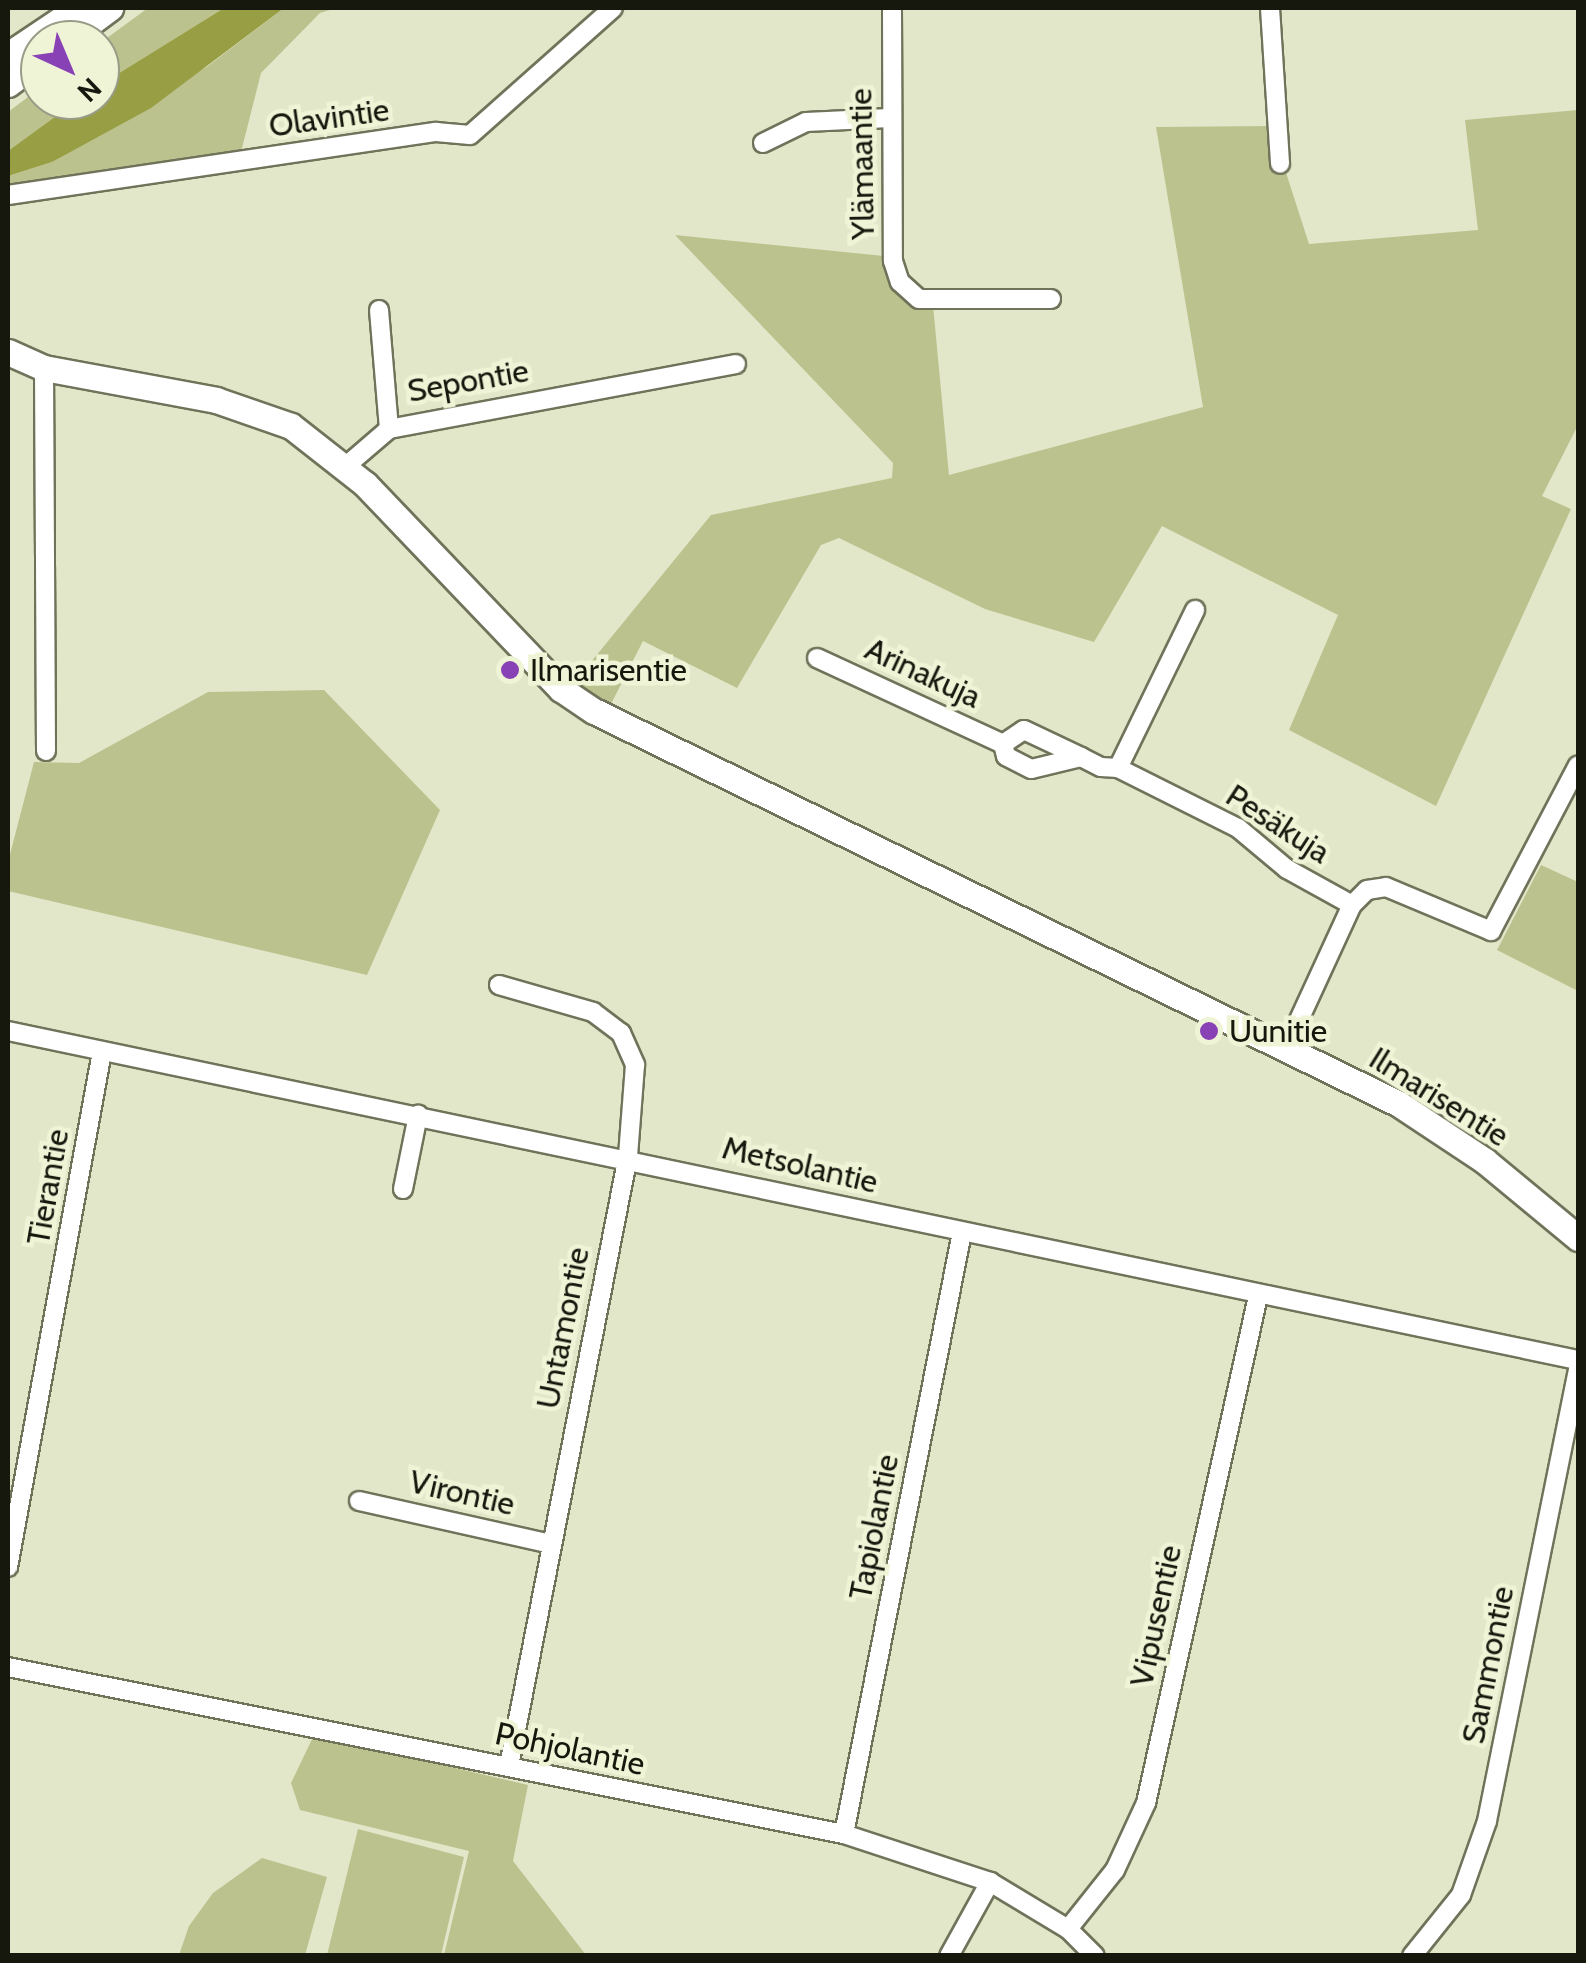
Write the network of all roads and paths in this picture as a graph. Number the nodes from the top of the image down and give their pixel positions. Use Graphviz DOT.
graph roads {
  1 [pos="78,8"];
  2 [pos="613,8"];
  3 [pos="892,8"];
  4 [pos="1270,8"];
  5 [pos="8,55"];
  6 [pos="890,118"];
  7 [pos="763,143"];
  8 [pos="1280,164"];
  9 [pos="8,195"];
  10 [pos="1051,299"];
  11 [pos="379,310"];
  12 [pos="8,352"];
  13 [pos="736,364"];
  14 [pos="44,368"];
  15 [pos="389,429"];
  16 [pos="346,466"];
  17 [pos="1195,610"];
  18 [pos="817,658"];
  19 [pos="1003,744"];
  20 [pos="46,751"];
  21 [pos="1081,757"];
  22 [pos="1578,765"];
  23 [pos="1118,768"];
  24 [pos="1352,905"];
  25 [pos="498,985"];
  26 [pos="8,1031"];
  27 [pos="1287,1046"];
  28 [pos="102,1052"];
  29 [pos="418,1115"];
  30 [pos="628,1156"];
  31 [pos="403,1188"];
  32 [pos="962,1232"];
  33 [pos="1578,1238"];
  34 [pos="1258,1296"];
  35 [pos="1578,1360"];
  36 [pos="1578,1368"];
  37 [pos="360,1501"];
  38 [pos="551,1544"];
  39 [pos="8,1567"];
  40 [pos="8,1667"];
  41 [pos="509,1766"];
  42 [pos="844,1834"];
  43 [pos="990,1882"];
  44 [pos="1068,1929"];
  45 [pos="950,1956"];
  46 [pos="1094,1956"];
  47 [pos="1412,1956"];
  1 -- 5 [label="street"];
  2 -- 9 [label="street, Olavintie"];
  3 -- 6 [label="street, Ylämaantie"];
  4 -- 8 [label="street"];
  6 -- 7 [label="street"];
  6 -- 10 [label="street, Ylämaantie"];
  11 -- 15 [label="street"];
  12 -- 14 [label="street"];
  13 -- 15 [label="street, Sepontie"];
  14 -- 16 [label="street"];
  14 -- 20 [label="street"];
  15 -- 16 [label="street, Sepontie"];
  16 -- 27 [label="street, Ilmarisentie"];
  17 -- 23 [label="street"];
  18 -- 19 [label="street, Arinakuja"];
  19 -- 21 [label="street, Pesäkuja"];
  19 -- 21 [label="street"];
  21 -- 23 [label="street, Pesäkuja"];
  22 -- 24 [label="street"];
  23 -- 24 [label="street, Pesäkuja"];
  24 -- 27 [label="street"];
  25 -- 30 [label="street, Untamontie"];
  26 -- 28 [label="street, Metsolantie"];
  27 -- 33 [label="street, Ilmarisentie"];
  28 -- 29 [label="street, Metsolantie"];
  28 -- 39 [label="street, Tierantie"];
  29 -- 30 [label="street, Metsolantie"];
  29 -- 31 [label="street"];
  30 -- 32 [label="street, Metsolantie"];
  30 -- 38 [label="street, Untamontie"];
  32 -- 34 [label="street, Metsolantie"];
  32 -- 42 [label="street, Tapiolantie"];
  34 -- 35 [label="street, Metsolantie"];
  34 -- 44 [label="street, Vipusentie"];
  36 -- 47 [label="street, Sammontie"];
  37 -- 38 [label="street, Virontie"];
  38 -- 41 [label="street, Untamontie"];
  40 -- 41 [label="street, Pohjolantie"];
  41 -- 42 [label="street, Pohjolantie"];
  42 -- 43 [label="street, Pohjolantie"];
  43 -- 44 [label="street, Pohjolantie"];
  43 -- 45 [label="street"];
  44 -- 46 [label="street, Pohjolantie"];
}
